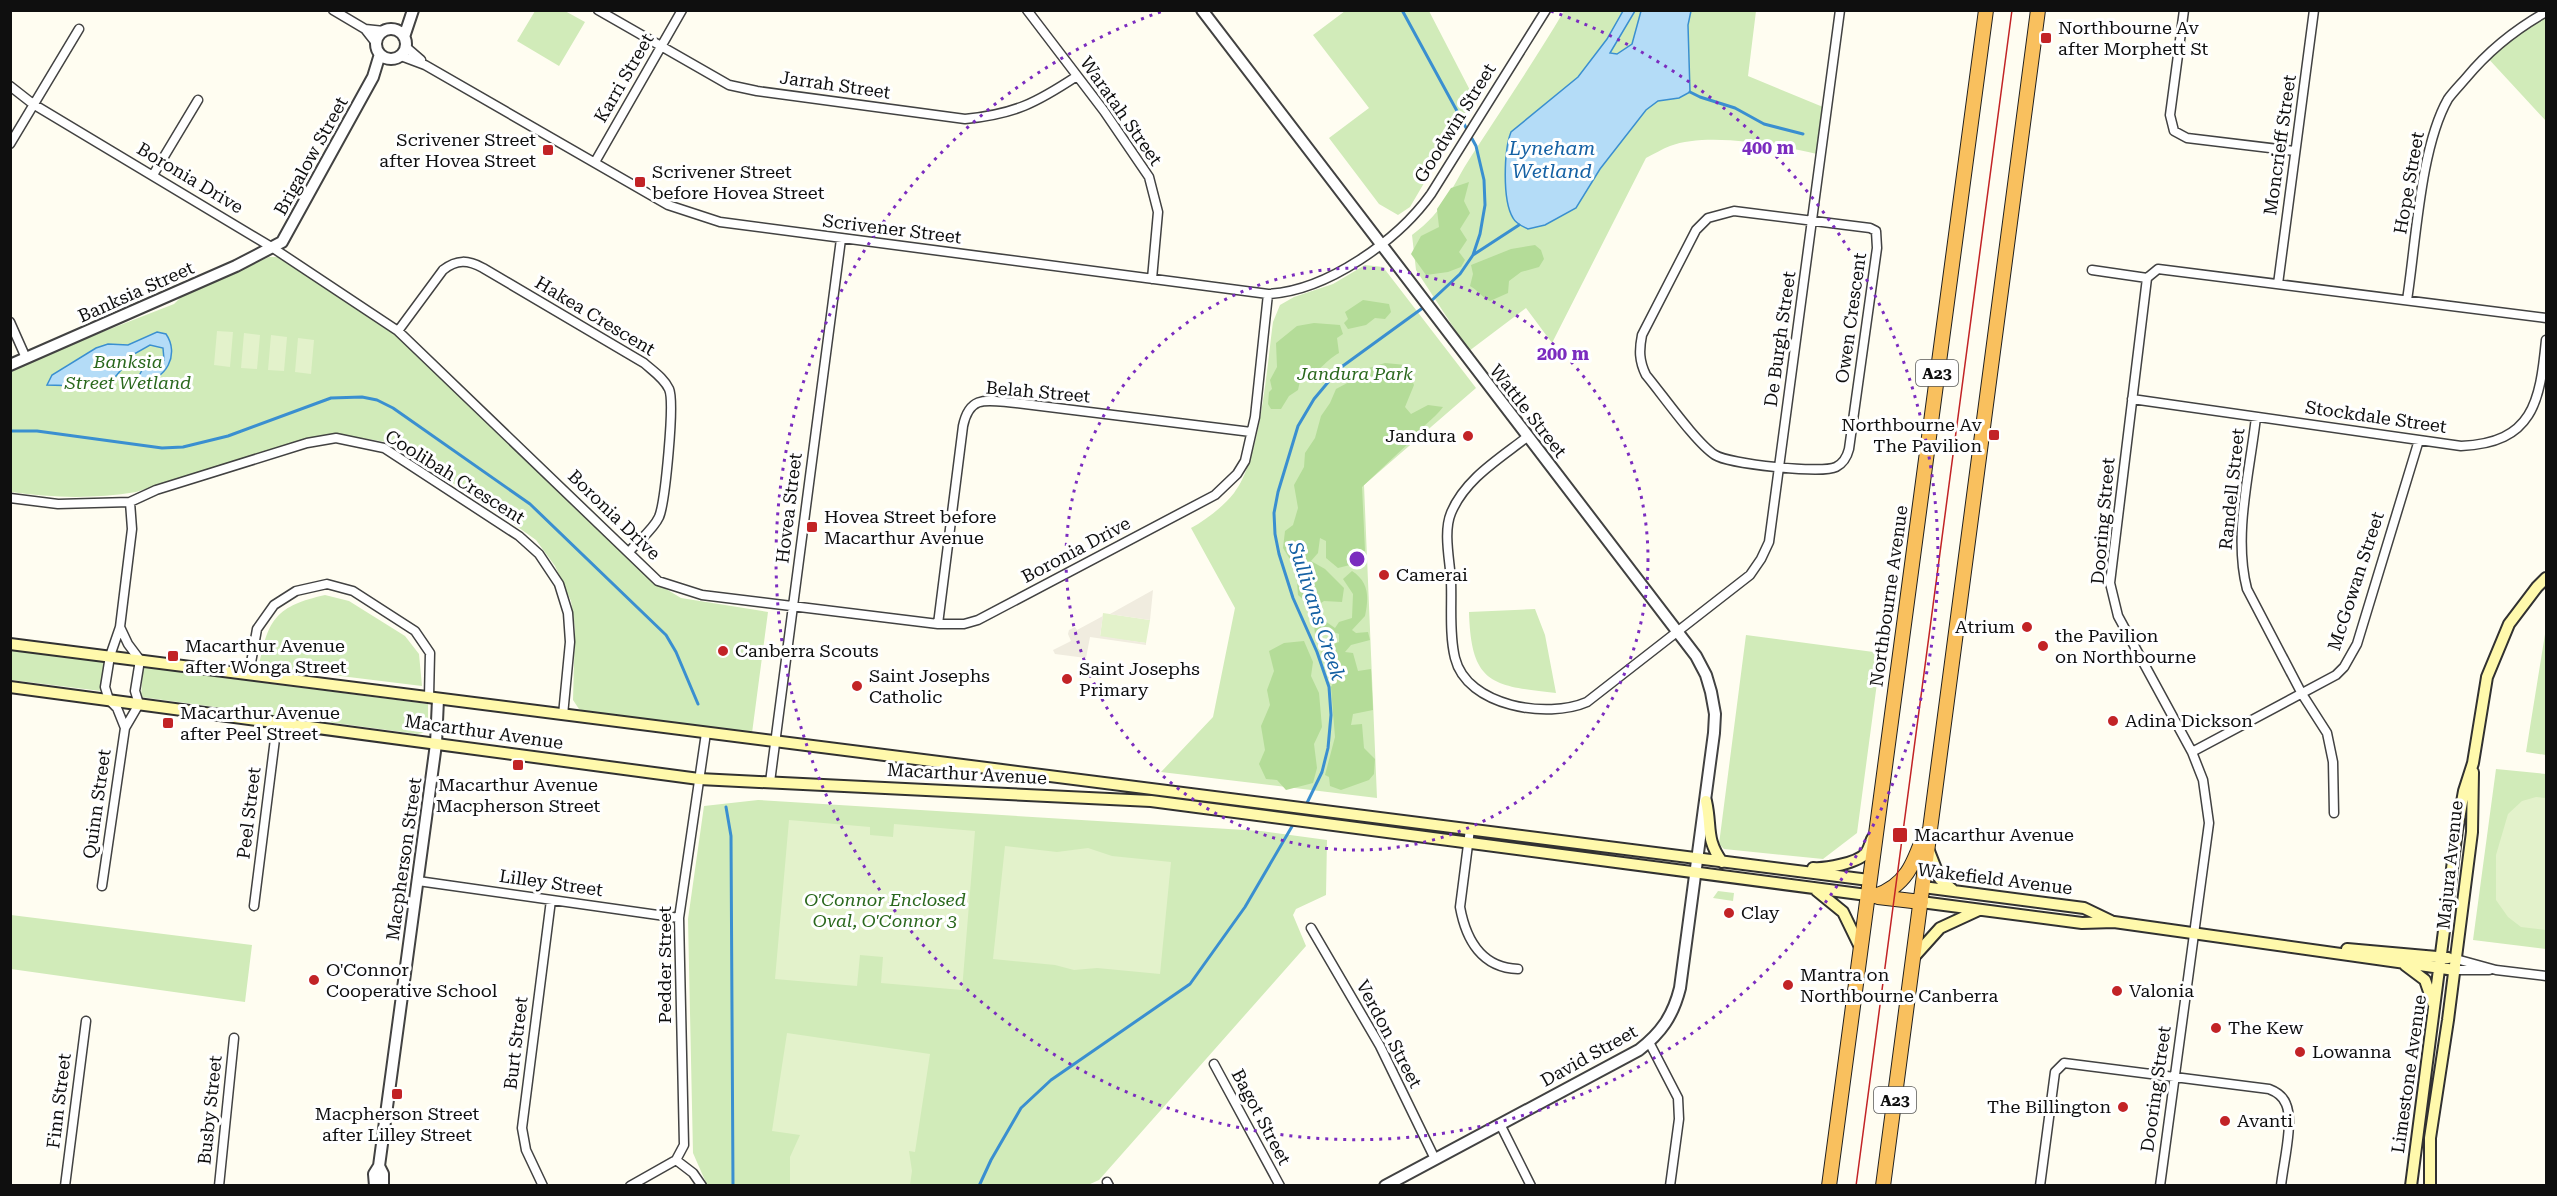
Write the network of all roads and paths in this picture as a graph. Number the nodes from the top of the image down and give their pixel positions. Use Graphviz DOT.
graph roads {
  1 [pos="333,10"];
  2 [pos="598,10"];
  3 [pos="681,10"];
  4 [pos="1027,10"];
  5 [pos="1202,10"];
  6 [pos="1546,10"];
  7 [pos="1840,10"];
  8 [pos="1986,10"];
  9 [pos="2038,10"];
  10 [pos="2184,10"];
  11 [pos="2314,10"];
  12 [pos="2547,12"];
  13 [pos="411,14"];
  14 [pos="80,29"];
  15 [pos="365,29"];
  16 [pos="388,30"];
  17 [pos="404,46"];
  18 [pos="661,46"];
  19 [pos="382,52"];
  20 [pos="1077,76"];
  21 [pos="10,86"];
  22 [pos="198,100"];
  23 [pos="33,104"];
  24 [pos="10,144"];
  25 [pos="2295,151"];
  26 [pos="595,162"];
  27 [pos="153,175"];
  28 [pos="1812,220"];
  29 [pos="841,239"];
  30 [pos="1380,243"];
  31 [pos="273,248"];
  32 [pos="2092,270"];
  33 [pos="2147,278"];
  34 [pos="1152,279"];
  35 [pos="2278,284"];
  36 [pos="1269,294"];
  37 [pos="2408,300"];
  38 [pos="2547,318"];
  39 [pos="10,322"];
  40 [pos="398,331"];
  41 [pos="2547,340"];
  42 [pos="26,358"];
  43 [pos="10,365"];
  44 [pos="2132,399"];
  45 [pos="2256,417"];
  46 [pos="1251,432"];
  47 [pos="1527,437"];
  48 [pos="2419,440"];
  49 [pos="1779,466"];
  50 [pos="10,498"];
  51 [pos="130,502"];
  52 [pos="629,552"];
  53 [pos="2547,578"];
  54 [pos="793,606"];
  55 [pos="938,624"];
  56 [pos="120,627"];
  57 [pos="1677,632"];
  58 [pos="10,644"];
  59 [pos="110,656"];
  60 [pos="140,660"];
  61 [pos="249,674"];
  62 [pos="10,687"];
  63 [pos="2302,694"];
  64 [pos="434,698"];
  65 [pos="110,700"];
  66 [pos="139,704"];
  67 [pos="563,714"];
  68 [pos="278,723"];
  69 [pos="125,728"];
  70 [pos="706,733"];
  71 [pos="775,742"];
  72 [pos="436,744"];
  73 [pos="2192,752"];
  74 [pos="2473,763"];
  75 [pos="699,778"];
  76 [pos="770,782"];
  77 [pos="1152,788"];
  78 [pos="1151,801"];
  79 [pos="1706,801"];
  80 [pos="1933,810"];
  81 [pos="2334,813"];
  82 [pos="1876,826"];
  83 [pos="1470,829"];
  84 [pos="2457,830"];
  85 [pos="2472,832"];
  86 [pos="1469,842"];
  87 [pos="1928,848"];
  88 [pos="1722,861"];
  89 [pos="1697,867"];
  90 [pos="1777,868"];
  91 [pos="1869,880"];
  92 [pos="418,881"];
  93 [pos="1899,884"];
  94 [pos="102,886"];
  95 [pos="1923,887"];
  96 [pos="1814,889"];
  97 [pos="1958,892"];
  98 [pos="1871,896"];
  99 [pos="2448,896"];
  100 [pos="2464,898"];
  101 [pos="551,900"];
  102 [pos="1921,902"];
  103 [pos="254,906"];
  104 [pos="1980,910"];
  105 [pos="679,918"];
  106 [pos="2114,922"];
  107 [pos="1311,928"];
  108 [pos="2194,934"];
  109 [pos="1860,947"];
  110 [pos="2298,948"];
  111 [pos="1913,958"];
  112 [pos="2398,962"];
  113 [pos="2441,962"];
  114 [pos="2455,964"];
  115 [pos="1518,969"];
  116 [pos="2547,976"];
  117 [pos="2434,1010"];
  118 [pos="86,1021"];
  119 [pos="234,1038"];
  120 [pos="1649,1042"];
  121 [pos="1214,1064"];
  122 [pos="2175,1077"];
  123 [pos="1500,1124"];
  124 [pos="1435,1159"];
  125 [pos="676,1160"];
  126 [pos="379,1166"];
  127 [pos="65,1185"];
  128 [pos="219,1185"];
  129 [pos="375,1185"];
  130 [pos="383,1185"];
  131 [pos="543,1185"];
  132 [pos="630,1185"];
  133 [pos="702,1185"];
  134 [pos="1280,1185"];
  135 [pos="1385,1185"];
  136 [pos="1531,1185"];
  137 [pos="1670,1185"];
  138 [pos="1828,1185"];
  139 [pos="1883,1185"];
  140 [pos="2040,1185"];
  141 [pos="2160,1185"];
  142 [pos="2281,1185"];
  143 [pos="2411,1185"];
  144 [pos="2430,1185"];
  1 -- 15 [label="street"];
  2 -- 18 [label="street, Jarrah Street"];
  3 -- 18 [label="street, Karri Street"];
  4 -- 20 [label="street, Waratah Street"];
  5 -- 30 [label="street, Wattle Street"];
  6 -- 30 [label="street, Goodwin Street"];
  7 -- 28 [label="street, De Burgh Street"];
  8 -- 82 [label="highway, Northbourne Avenue / A23"];
  9 -- 80 [label="highway, A23"];
  10 -- 25 [label="street"];
  11 -- 25 [label="street, Moncrieff Street"];
  12 -- 37 [label="street, Hope Street"];
  13 -- 16 [label="street"];
  13 -- 17 [label="street"];
  14 -- 23 [label="street"];
  15 -- 16 [label="street"];
  15 -- 19 [label="street"];
  16 -- 17 [label="street"];
  16 -- 19 [label="street, Brigalow Street"];
  17 -- 19 [label="street"];
  17 -- 26 [label="street, Scrivener Street"];
  18 -- 20 [label="street, Jarrah Street"];
  18 -- 26 [label="street, Karri Street"];
  19 -- 31 [label="street, Brigalow Street"];
  20 -- 34 [label="street, Waratah Street"];
  21 -- 23 [label="street, Boronia Drive"];
  22 -- 27 [label="street"];
  23 -- 24 [label="street"];
  23 -- 27 [label="street, Boronia Drive"];
  25 -- 35 [label="street, Moncrieff Street"];
  26 -- 29 [label="street, Scrivener Street"];
  27 -- 31 [label="street, Boronia Drive"];
  28 -- 49 [label="street, De Burgh Street"];
  28 -- 49 [label="street, Owen Crescent"];
  28 -- 49 [label="street, Owen Crescent"];
  29 -- 34 [label="street, Scrivener Street"];
  29 -- 54 [label="street, Hovea Street"];
  30 -- 36 [label="street, Scrivener Street"];
  30 -- 47 [label="street, Wattle Street"];
  31 -- 40 [label="street, Boronia Drive"];
  31 -- 42 [label="street, Banksia Street"];
  32 -- 33 [label="street"];
  33 -- 35 [label="street"];
  33 -- 44 [label="street, Dooring Street"];
  34 -- 36 [label="street, Scrivener Street"];
  35 -- 37 [label="street"];
  36 -- 46 [label="street, Boronia Drive"];
  37 -- 38 [label="street"];
  39 -- 42 [label="street"];
  40 -- 52 [label="street, Boronia Drive"];
  40 -- 52 [label="street, Hakea Crescent"];
  41 -- 48 [label="street, Stockdale Street"];
  42 -- 43 [label="street, Banksia Street"];
  44 -- 45 [label="street, Stockdale Street"];
  44 -- 73 [label="street, Dooring Street"];
  45 -- 48 [label="street, Stockdale Street"];
  45 -- 63 [label="street, Randell Street"];
  46 -- 55 [label="street, Boronia Drive"];
  46 -- 55 [label="street, Belah Street"];
  47 -- 57 [label="street, Wattle Street"];
  47 -- 57 [label="street, De Burgh Street"];
  48 -- 63 [label="street, McGowan Street"];
  49 -- 57 [label="street, De Burgh Street"];
  50 -- 51 [label="street, Coolibah Crescent"];
  51 -- 56 [label="street"];
  51 -- 67 [label="street, Coolibah Crescent"];
  52 -- 54 [label="street, Boronia Drive"];
  53 -- 74 [label="main road, Majura Avenue"];
  54 -- 55 [label="street, Boronia Drive"];
  54 -- 71 [label="street, Hovea Street"];
  56 -- 59 [label="street"];
  56 -- 60 [label="street"];
  57 -- 79 [label="street, Wattle Street"];
  58 -- 59 [label="main road, Macarthur Avenue"];
  59 -- 60 [label="main road, Macarthur Avenue"];
  59 -- 65 [label="street"];
  60 -- 61 [label="main road, Macarthur Avenue"];
  60 -- 66 [label="street"];
  61 -- 64 [label="main road, Macarthur Avenue"];
  61 -- 64 [label="street"];
  62 -- 65 [label="main road, Macarthur Avenue"];
  63 -- 73 [label="street, McGowan Street"];
  63 -- 81 [label="street, Randell Street"];
  64 -- 67 [label="main road, Macarthur Avenue"];
  64 -- 72 [label="street, Macpherson Street"];
  65 -- 66 [label="main road, Macarthur Avenue"];
  65 -- 69 [label="street, Quinn Street"];
  66 -- 68 [label="main road, Macarthur Avenue"];
  66 -- 69 [label="street, Quinn Street"];
  67 -- 70 [label="main road, Macarthur Avenue"];
  68 -- 72 [label="main road, Macarthur Avenue"];
  68 -- 103 [label="street, Peel Street"];
  69 -- 94 [label="street, Quinn Street"];
  70 -- 71 [label="main road, Macarthur Avenue"];
  70 -- 75 [label="street, Pedder Street"];
  71 -- 76 [label="street, Hovea Street"];
  71 -- 77 [label="main road, Macarthur Avenue"];
  72 -- 75 [label="main road, Macarthur Avenue"];
  72 -- 92 [label="street, Macpherson Street"];
  73 -- 108 [label="street, Dooring Street"];
  74 -- 84 [label="main road, Majura Avenue"];
  74 -- 85 [label="main road, Majura Avenue"];
  75 -- 76 [label="main road, Macarthur Avenue"];
  75 -- 105 [label="street, Pedder Street"];
  76 -- 78 [label="main road, Macarthur Avenue"];
  77 -- 78 [label="main road"];
  77 -- 83 [label="main road, Macarthur Avenue"];
  78 -- 86 [label="main road, Macarthur Avenue"];
  79 -- 88 [label="main road"];
  79 -- 89 [label="street, Wattle Street"];
  80 -- 87 [label="highway, A23"];
  80 -- 93 [label="highway"];
  82 -- 90 [label="main road"];
  82 -- 91 [label="highway, Northbourne Avenue / A23"];
  83 -- 86 [label="street"];
  83 -- 89 [label="main road, Macarthur Avenue"];
  84 -- 85 [label="main road"];
  84 -- 99 [label="main road, Majura Avenue"];
  85 -- 100 [label="main road, Majura Avenue"];
  86 -- 89 [label="main road, Macarthur Avenue"];
  86 -- 115 [label="street"];
  87 -- 95 [label="highway, A23"];
  87 -- 97 [label="main road"];
  88 -- 89 [label="main road, Macarthur Avenue"];
  88 -- 90 [label="main road, Macarthur Avenue"];
  89 -- 96 [label="main road, Macarthur Avenue"];
  89 -- 120 [label="street, David Street"];
  90 -- 91 [label="main road, Macarthur Avenue"];
  91 -- 93 [label="highway, Wakefield Avenue"];
  91 -- 98 [label="highway, Northbourne Avenue / A23"];
  92 -- 101 [label="street, Lilley Street"];
  92 -- 126 [label="street, Macpherson Street"];
  93 -- 95 [label="highway, Wakefield Avenue"];
  93 -- 98 [label="highway"];
  95 -- 97 [label="main road, Wakefield Avenue"];
  95 -- 102 [label="highway, A23"];
  96 -- 98 [label="main road, Macarthur Avenue"];
  96 -- 109 [label="main road"];
  97 -- 106 [label="main road, Wakefield Avenue"];
  98 -- 102 [label="highway, Macarthur Avenue"];
  98 -- 109 [label="highway, Northbourne Avenue / A23"];
  99 -- 100 [label="main road"];
  99 -- 113 [label="main road, Majura Avenue"];
  100 -- 114 [label="main road, Majura Avenue"];
  101 -- 105 [label="street, Lilley Street"];
  101 -- 131 [label="street, Burt Street"];
  102 -- 104 [label="main road, Wakefield Avenue"];
  102 -- 111 [label="highway, A23"];
  104 -- 106 [label="main road, Wakefield Avenue"];
  104 -- 111 [label="main road"];
  105 -- 125 [label="street, Pedder Street"];
  106 -- 108 [label="main road, Wakefield Avenue"];
  107 -- 124 [label="street, Verdon Street"];
  108 -- 110 [label="main road, Wakefield Avenue"];
  108 -- 122 [label="street, Dooring Street"];
  109 -- 138 [label="highway, Northbourne Avenue / A23"];
  110 -- 112 [label="main road, Wakefield Avenue"];
  110 -- 113 [label="main road, Wakefield Avenue"];
  111 -- 139 [label="highway, A23"];
  112 -- 113 [label="main road, Wakefield Avenue"];
  112 -- 117 [label="main road"];
  113 -- 114 [label="main road, Wakefield Avenue"];
  113 -- 117 [label="main road, Limestone Avenue"];
  114 -- 116 [label="street, Wakefield Avenue"];
  114 -- 144 [label="main road, Limestone Avenue"];
  117 -- 143 [label="main road, Limestone Avenue"];
  118 -- 127 [label="street, Finn Street"];
  119 -- 128 [label="street, Busby Street"];
  120 -- 123 [label="street, David Street"];
  120 -- 137 [label="street"];
  121 -- 134 [label="street, Bagot Street"];
  122 -- 140 [label="street"];
  122 -- 141 [label="street, Dooring Street"];
  122 -- 142 [label="street"];
  123 -- 124 [label="street, David Street"];
  123 -- 136 [label="street"];
  124 -- 135 [label="street, David Street"];
  125 -- 132 [label="street"];
  125 -- 133 [label="street"];
  126 -- 129 [label="street, Macpherson Street"];
  126 -- 130 [label="street, Macpherson Street"];
}
